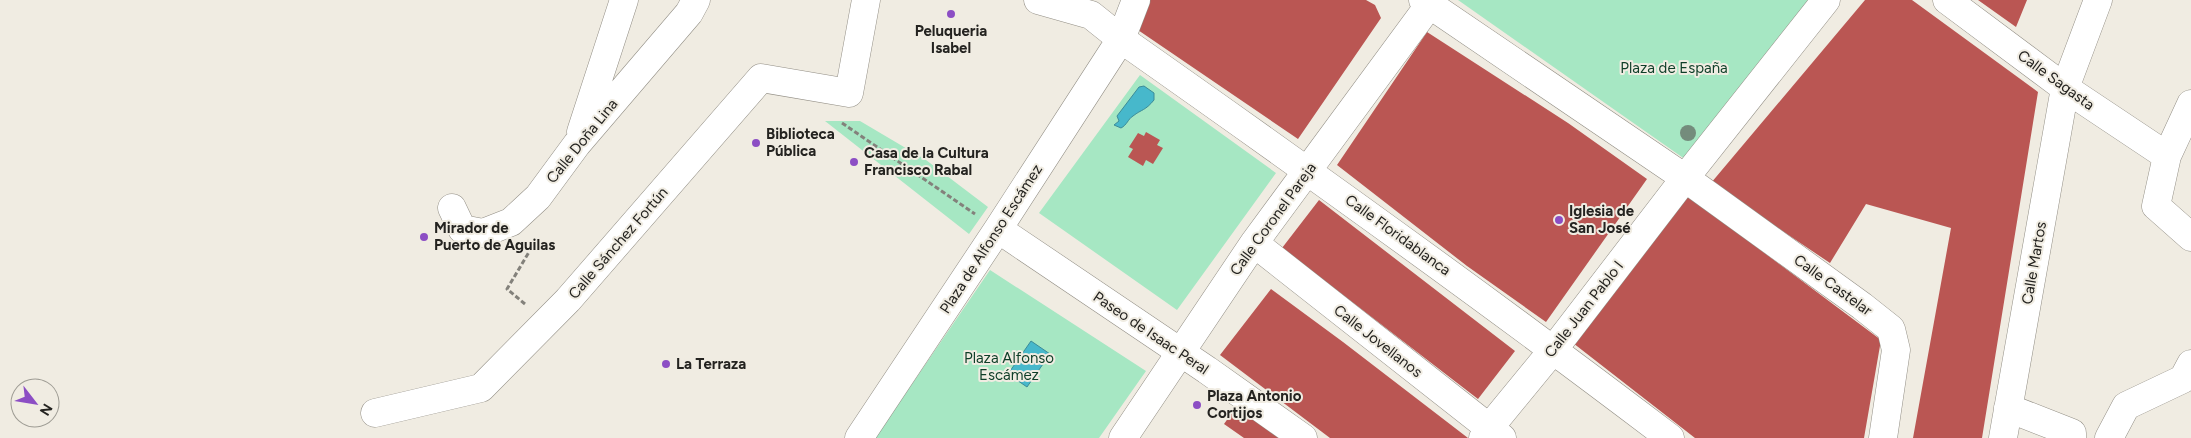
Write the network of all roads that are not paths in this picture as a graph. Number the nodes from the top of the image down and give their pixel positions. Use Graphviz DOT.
graph roads {
  1 [pos="624,0"];
  2 [pos="696,0"];
  3 [pos="866,0"];
  4 [pos="1038,0"];
  5 [pos="1136,0"];
  6 [pos="1826,0"];
  7 [pos="1947,0"];
  8 [pos="2098,0"];
  9 [pos="1429,1"];
  10 [pos="1093,8"];
  11 [pos="1121,39"];
  12 [pos="2065,88"];
  13 [pos="2189,116"];
  14 [pos="577,144"];
  15 [pos="2167,156"];
  16 [pos="1308,170"];
  17 [pos="1685,178"];
  18 [pos="452,208"];
  19 [pos="998,229"];
  20 [pos="2191,236"];
  21 [pos="1254,243"];
  22 [pos="1553,350"];
  23 [pos="1180,352"];
  24 [pos="2191,364"];
  25 [pos="2008,408"];
  26 [pos="375,413"];
  27 [pos="1491,435"];
  28 [pos="859,438"];
  29 [pos="1123,438"];
  30 [pos="1303,438"];
  31 [pos="1670,438"];
  32 [pos="1883,438"];
  33 [pos="2003,438"];
  34 [pos="2072,438"];
  35 [pos="2109,438"];
  1 -- 14 [label="street"];
  2 -- 14 [label="street, Calle Doña Lina"];
  3 -- 26 [label="street, Calle Sánchez Fortún"];
  4 -- 10 [label="street"];
  5 -- 11 [label="street, Plaza de Alfonso Escámez"];
  6 -- 17 [label="street"];
  7 -- 12 [label="street, Calle Sagasta"];
  8 -- 12 [label="street, Calle Martos"];
  9 -- 16 [label="street, Calle Coronel Pareja"];
  9 -- 17 [label="street, Calle Castelar"];
  10 -- 11 [label="street, Calle Floridablanca"];
  11 -- 16 [label="street, Calle Floridablanca"];
  11 -- 19 [label="street, Plaza de Alfonso Escámez"];
  12 -- 15 [label="street, Calle Sagasta"];
  12 -- 25 [label="street, Calle Martos"];
  13 -- 15 [label="street"];
  14 -- 18 [label="street, Calle Doña Lina"];
  15 -- 20 [label="street"];
  16 -- 21 [label="street, Calle Coronel Pareja"];
  16 -- 22 [label="street, Calle Floridablanca"];
  17 -- 22 [label="street, Calle Juan Pablo I"];
  17 -- 32 [label="street, Calle Castelar"];
  19 -- 23 [label="street, Paseo de Isaac Peral"];
  19 -- 28 [label="street, Plaza de Alfonso Escámez"];
  21 -- 23 [label="street, Calle Coronel Pareja"];
  21 -- 27 [label="street, Calle Jovellanos"];
  22 -- 27 [label="street, Calle Juan Pablo I"];
  22 -- 31 [label="street, Calle Floridablanca"];
  23 -- 29 [label="street, Calle Coronel Pareja"];
  23 -- 30 [label="street, Paseo de Isaac Peral"];
  24 -- 35 [label="street"];
  25 -- 33 [label="street, Calle Martos"];
  25 -- 34 [label="street"];
}
